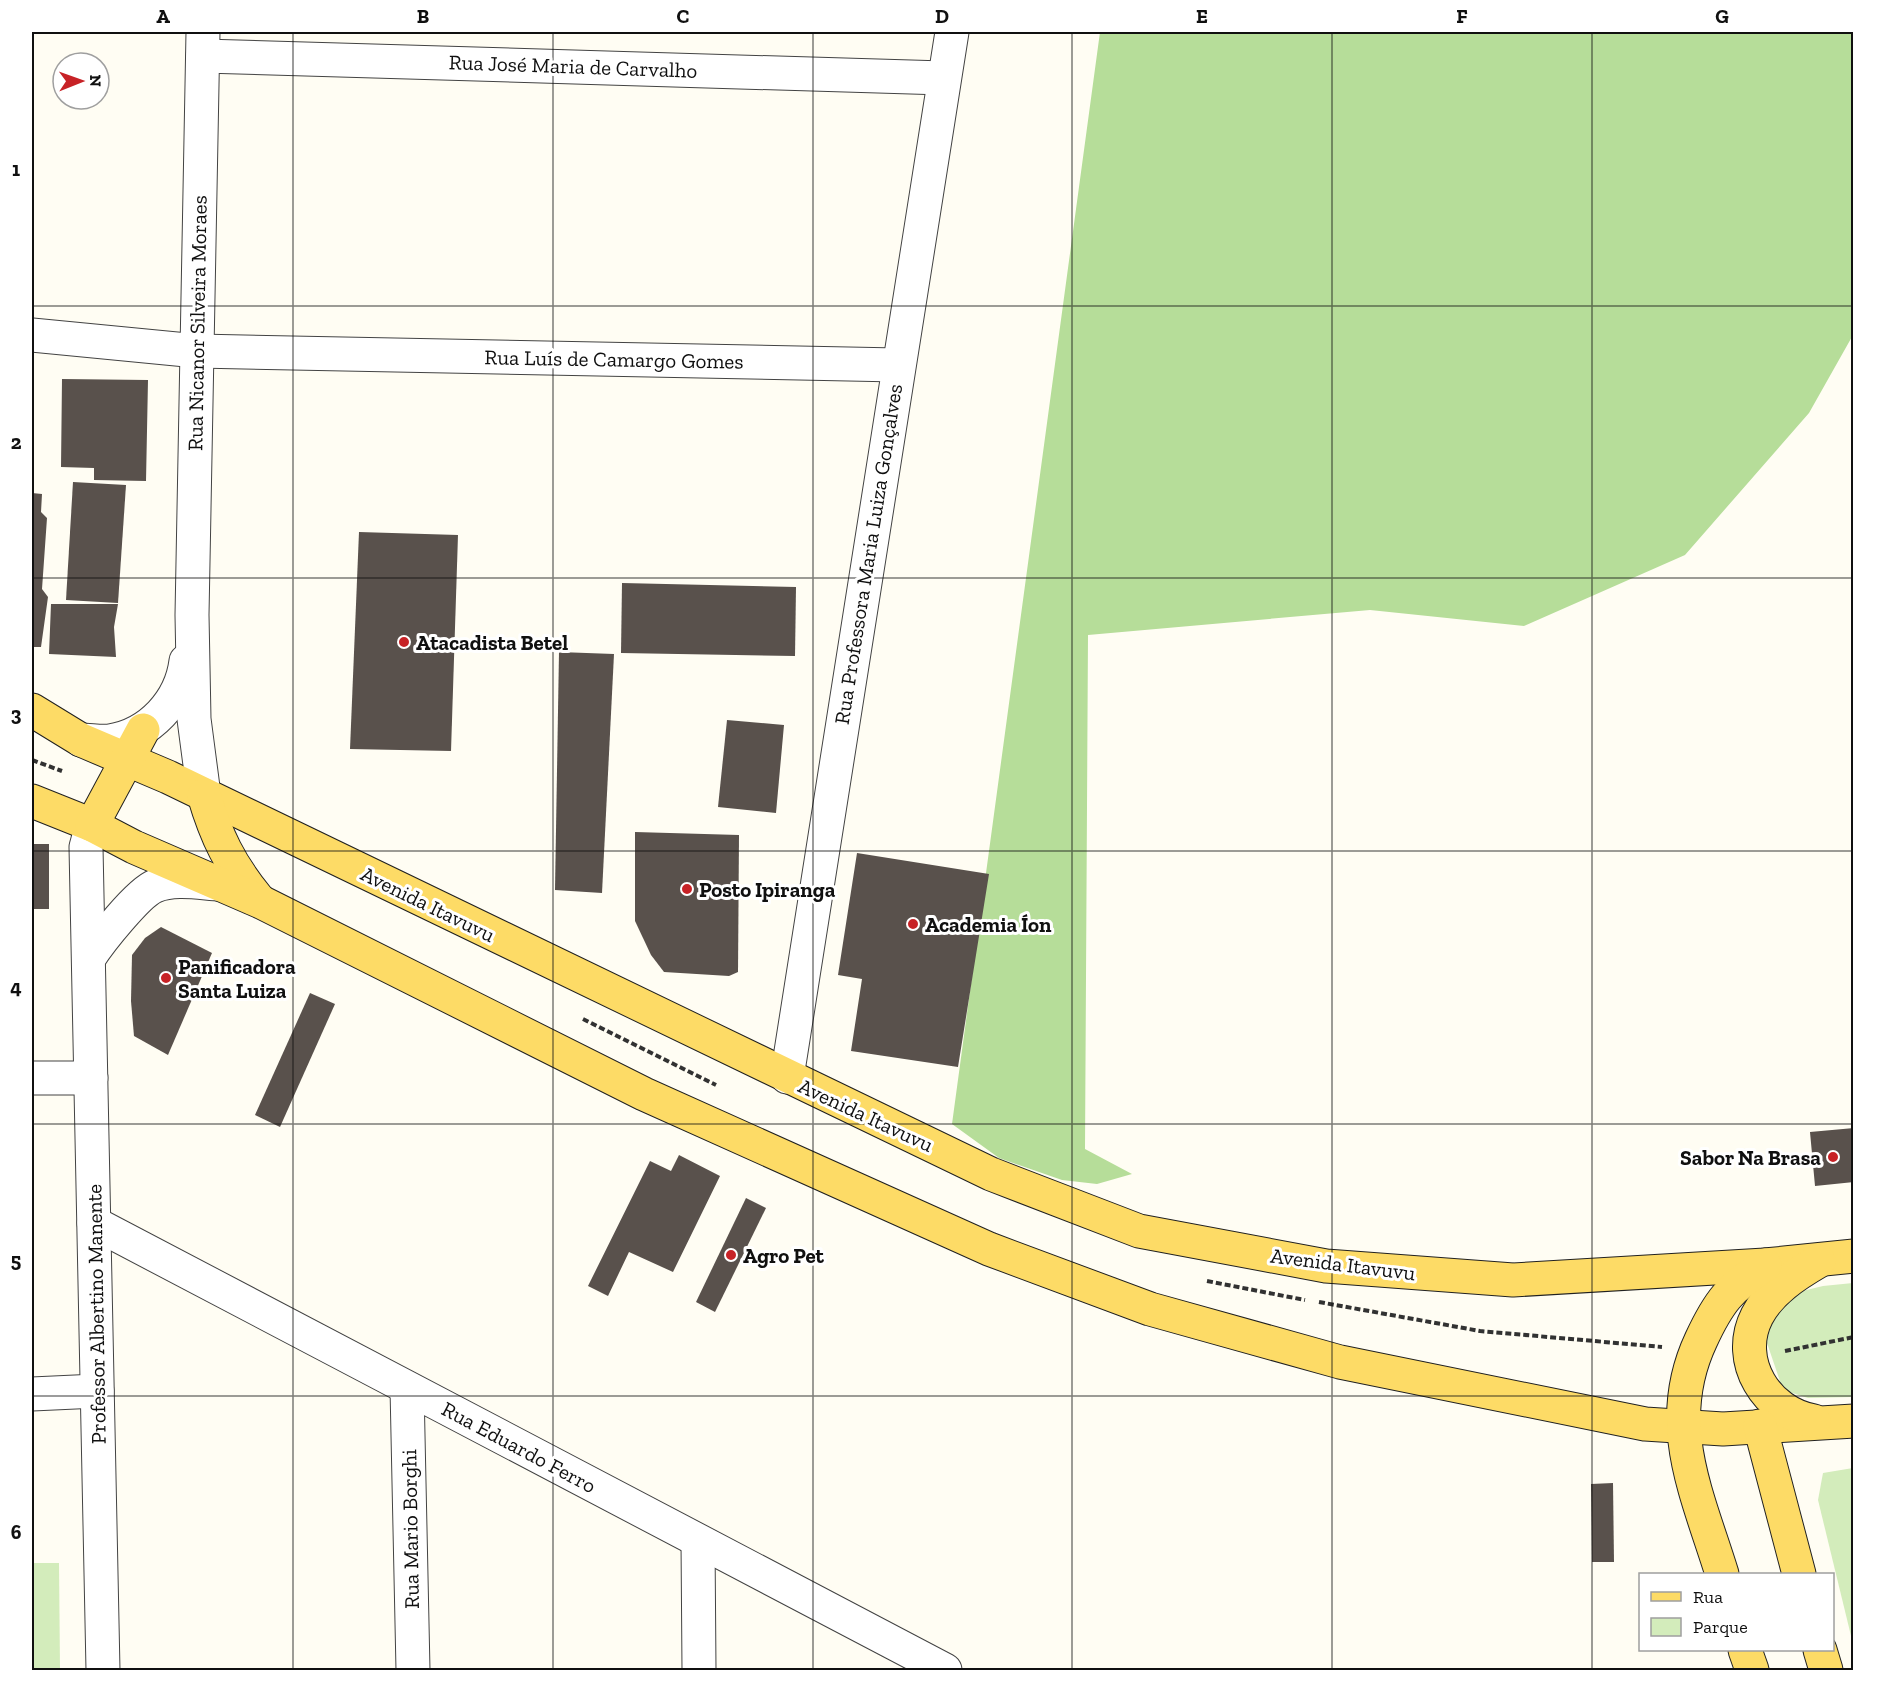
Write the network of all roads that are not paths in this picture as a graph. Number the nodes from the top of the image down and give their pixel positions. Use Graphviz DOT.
graph roads {
  1 [pos="952,32"];
  2 [pos="203,44"];
  3 [pos="944,78"];
  4 [pos="32,335"];
  5 [pos="197,351"];
  6 [pos="898,364"];
  7 [pos="192,615"];
  8 [pos="32,710"];
  9 [pos="143,730"];
  10 [pos="81,740"];
  11 [pos="126,760"];
  12 [pos="204,795"];
  13 [pos="32,801"];
  14 [pos="92,825"];
  15 [pos="220,884"];
  16 [pos="261,902"];
  17 [pos="89,958"];
  18 [pos="787,1077"];
  19 [pos="32,1078"];
  20 [pos="91,1078"];
  21 [pos="94,1223"];
  22 [pos="1839,1257"];
  23 [pos="1765,1265"];
  24 [pos="407,1388"];
  25 [pos="97,1391"];
  26 [pos="32,1394"];
  27 [pos="1841,1422"];
  28 [pos="1760,1426"];
  29 [pos="1683,1428"];
  30 [pos="698,1541"];
  31 [pos="1721,1573"];
  32 [pos="1798,1573"];
  33 [pos="1745,1651"];
  34 [pos="1820,1651"];
  35 [pos="103,1671"];
  36 [pos="413,1671"];
  37 [pos="699,1671"];
  38 [pos="945,1671"];
  39 [pos="1752,1671"];
  40 [pos="1826,1671"];
  1 -- 3 [label="street, Rua Professora Maria Luiza Gonçalves"];
  2 -- 3 [label="street, Rua José Maria de Carvalho"];
  2 -- 5 [label="street, Rua Nicanor Silveira Moraes"];
  3 -- 6 [label="street, Rua Professora Maria Luiza Gonçalves"];
  4 -- 5 [label="street, Rua Luís de Camargo Gomes"];
  5 -- 6 [label="street, Rua Luís de Camargo Gomes"];
  5 -- 7 [label="street, Rua Nicanor Silveira Moraes"];
  6 -- 18 [label="street, Rua Professora Maria Luiza Gonçalves"];
  7 -- 9 [label="street, Rua Nicanor Silveira Moraes"];
  7 -- 12 [label="street, Rua Nicanor Silveira Moraes"];
  8 -- 10 [label="main road, Avenida Itavuvu"];
  9 -- 10 [label="street, Rua Nicanor Silveira Moraes"];
  9 -- 11 [label="main road"];
  10 -- 11 [label="main road, Avenida Itavuvu"];
  11 -- 12 [label="main road, Avenida Itavuvu"];
  11 -- 14 [label="main road"];
  12 -- 16 [label="main road"];
  12 -- 18 [label="main road, Avenida Itavuvu"];
  13 -- 14 [label="main road"];
  14 -- 15 [label="main road"];
  14 -- 17 [label="street, Professor Albertino Manente"];
  15 -- 16 [label="main road"];
  15 -- 17 [label="street"];
  16 -- 29 [label="main road"];
  17 -- 20 [label="street, Professor Albertino Manente"];
  18 -- 23 [label="main road, Avenida Itavuvu"];
  19 -- 20 [label="street"];
  20 -- 21 [label="street, Professor Albertino Manente"];
  21 -- 24 [label="street, Rua Eduardo Ferro"];
  21 -- 25 [label="street, Professor Albertino Manente"];
  22 -- 23 [label="main road, Avenida Itavuvu"];
  22 -- 27 [label="main road"];
  23 -- 29 [label="main road, Avenida Itavuvu"];
  24 -- 30 [label="street, Rua Eduardo Ferro"];
  24 -- 36 [label="street, Rua Mario Borghi"];
  25 -- 26 [label="street"];
  25 -- 35 [label="street, Professor Albertino Manente"];
  27 -- 28 [label="main road"];
  28 -- 29 [label="main road"];
  28 -- 32 [label="main road"];
  29 -- 31 [label="main road, Avenida Itavuvu"];
  30 -- 37 [label="street"];
  30 -- 38 [label="street, Rua Eduardo Ferro"];
  33 -- 39 [label="main road"];
  34 -- 40 [label="main road"];
}
